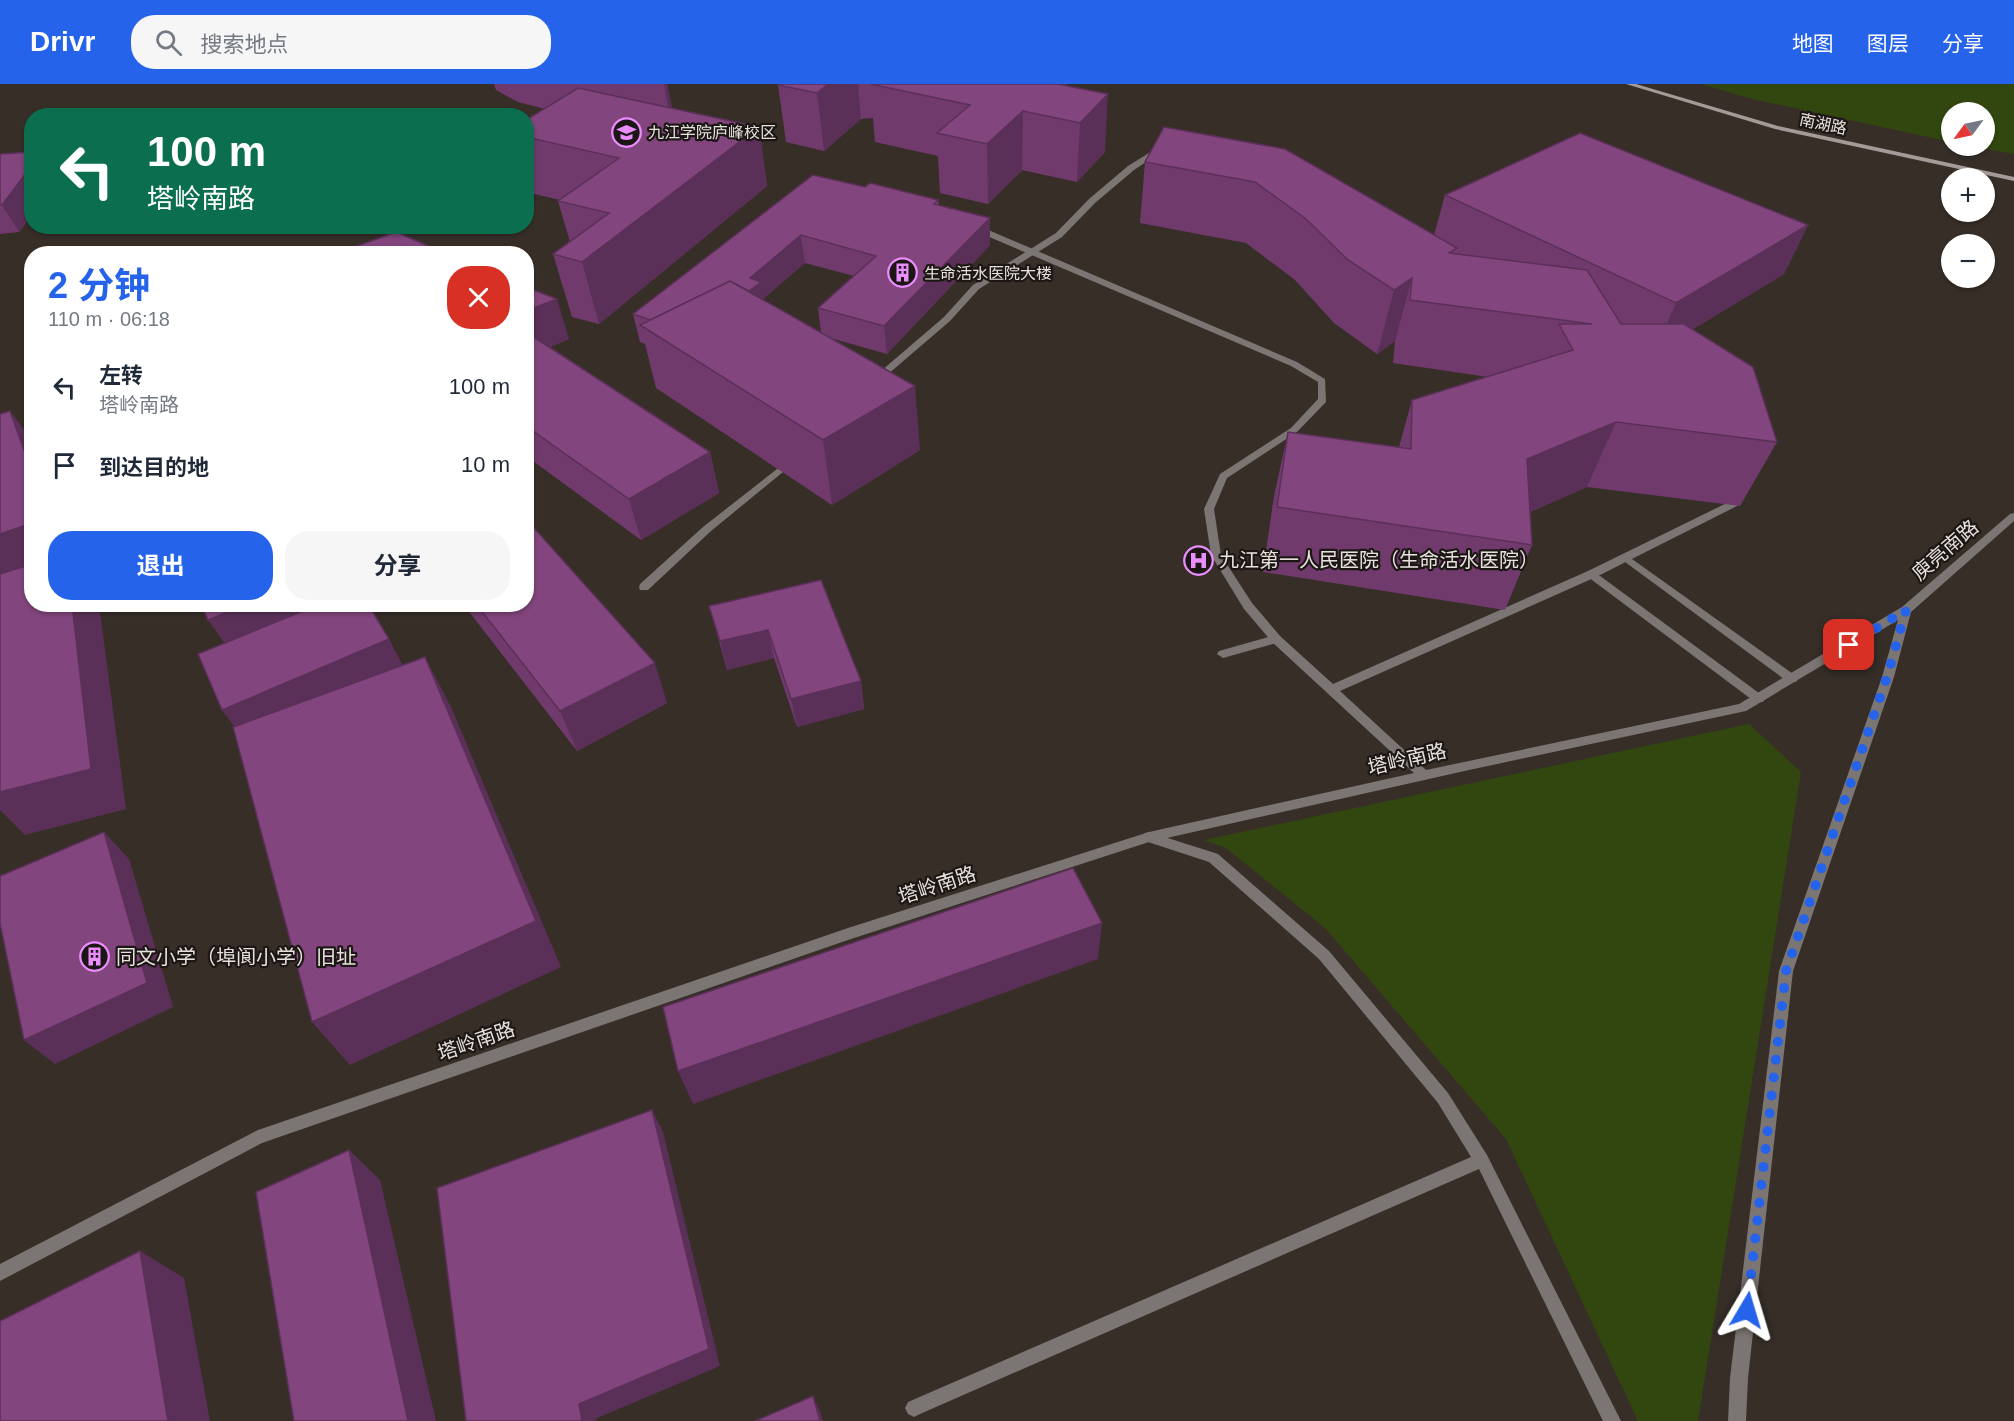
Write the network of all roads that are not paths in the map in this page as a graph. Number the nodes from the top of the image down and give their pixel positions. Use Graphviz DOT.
graph roads {
  1 [pos="1629,84"];
  2 [pos="1167,146"];
  3 [pos="2014,179"];
  4 [pos="963,221"];
  5 [pos="1030,252"];
  6 [pos="867,391"];
  7 [pos="802,453"];
  8 [pos="1737,502"];
  9 [pos="2014,516"];
  10 [pos="1625,557"];
  11 [pos="1592,574"];
  12 [pos="644,587"];
  13 [pos="1906,610"];
  14 [pos="1276,639"];
  15 [pos="1223,654"];
  16 [pos="1792,679"];
  17 [pos="1332,690"];
  18 [pos="1759,699"];
  19 [pos="1424,775"];
  20 [pos="1149,837"];
  21 [pos="1482,1160"];
  22 [pos="0,1273"];
  23 [pos="914,1408"];
  24 [pos="1612,1421"];
  25 [pos="1737,1421"];
  1 -- 3 [label="main road, 南湖路"];
  2 -- 5 [label="street"];
  4 -- 5 [label="street"];
  5 -- 6 [label="street"];
  5 -- 14 [label="street"];
  7 -- 12 [label="street"];
  8 -- 10 [label="street"];
  9 -- 13 [label="street, 庾亮南路"];
  10 -- 11 [label="street"];
  10 -- 16 [label="street"];
  11 -- 17 [label="street"];
  11 -- 18 [label="street"];
  13 -- 16 [label="street, 塔岭南路"];
  13 -- 25 [label="street"];
  14 -- 15 [label="street"];
  14 -- 17 [label="street"];
  16 -- 18 [label="street, 塔岭南路"];
  17 -- 19 [label="street"];
  18 -- 19 [label="street, 塔岭南路"];
  19 -- 20 [label="street, 塔岭南路"];
  20 -- 21 [label="street"];
  20 -- 22 [label="street, 塔岭南路"];
  21 -- 23 [label="street"];
  21 -- 24 [label="street"];
}
